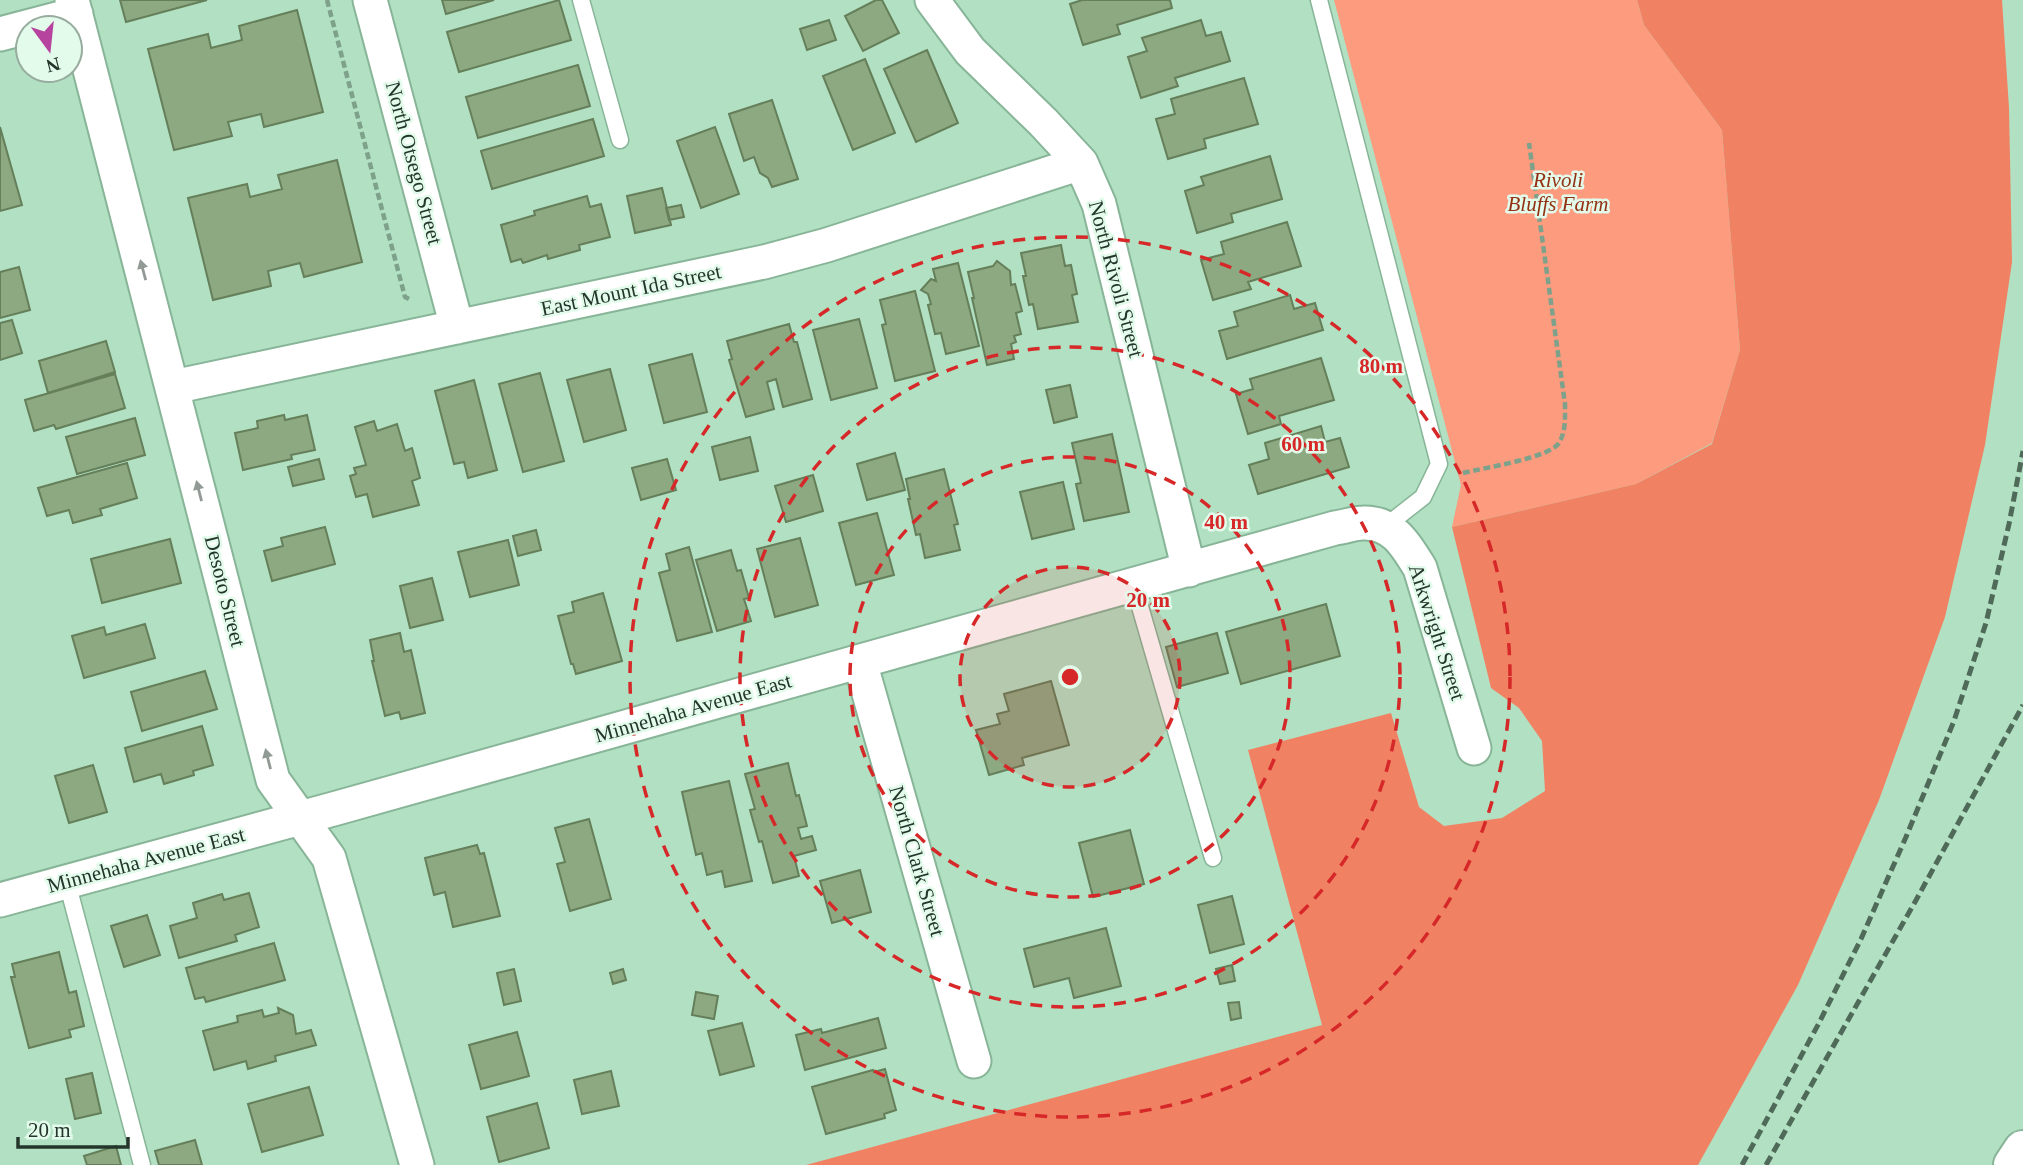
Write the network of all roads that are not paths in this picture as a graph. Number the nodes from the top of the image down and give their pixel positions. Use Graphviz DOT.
graph roads {
  1 [pos="370,0"];
  2 [pos="581,0"];
  3 [pos="932,0"];
  4 [pos="1319,0"];
  5 [pos="74,7"];
  6 [pos="0,34"];
  7 [pos="620,140"];
  8 [pos="1081,163"];
  9 [pos="457,327"];
  10 [pos="173,387"];
  11 [pos="1386,526"];
  12 [pos="1189,570"];
  13 [pos="1133,586"];
  14 [pos="860,662"];
  15 [pos="1474,748"];
  16 [pos="299,818"];
  17 [pos="1213,858"];
  18 [pos="67,882"];
  19 [pos="0,900"];
  20 [pos="974,1061"];
  21 [pos="2023,1150"];
  22 [pos="142,1165"];
  23 [pos="417,1165"];
  24 [pos="2012,1165"];
  1 -- 9 [label="street, North Otsego Street"];
  2 -- 7 [label="lane"];
  3 -- 8 [label="street, North Rivoli Street"];
  4 -- 11 [label="lane"];
  5 -- 6 [label="street"];
  10 -- 5 [label="street, Desoto Street, one-way"];
  8 -- 9 [label="street, East Mount Ida Street"];
  8 -- 12 [label="street, North Rivoli Street"];
  9 -- 10 [label="street, East Mount Ida Street"];
  16 -- 10 [label="street, Desoto Street, one-way"];
  11 -- 12 [label="street, Minnehaha Avenue East"];
  11 -- 15 [label="street, Arkwright Street"];
  12 -- 13 [label="street, Minnehaha Avenue East"];
  13 -- 14 [label="street, Minnehaha Avenue East"];
  13 -- 17 [label="lane"];
  14 -- 16 [label="street, Minnehaha Avenue East"];
  14 -- 20 [label="street, North Clark Street"];
  16 -- 18 [label="street, Minnehaha Avenue East"];
  16 -- 23 [label="street, Desoto Street"];
  18 -- 19 [label="street, Minnehaha Avenue East"];
  18 -- 22 [label="lane"];
  21 -- 24 [label="main road"];
}
